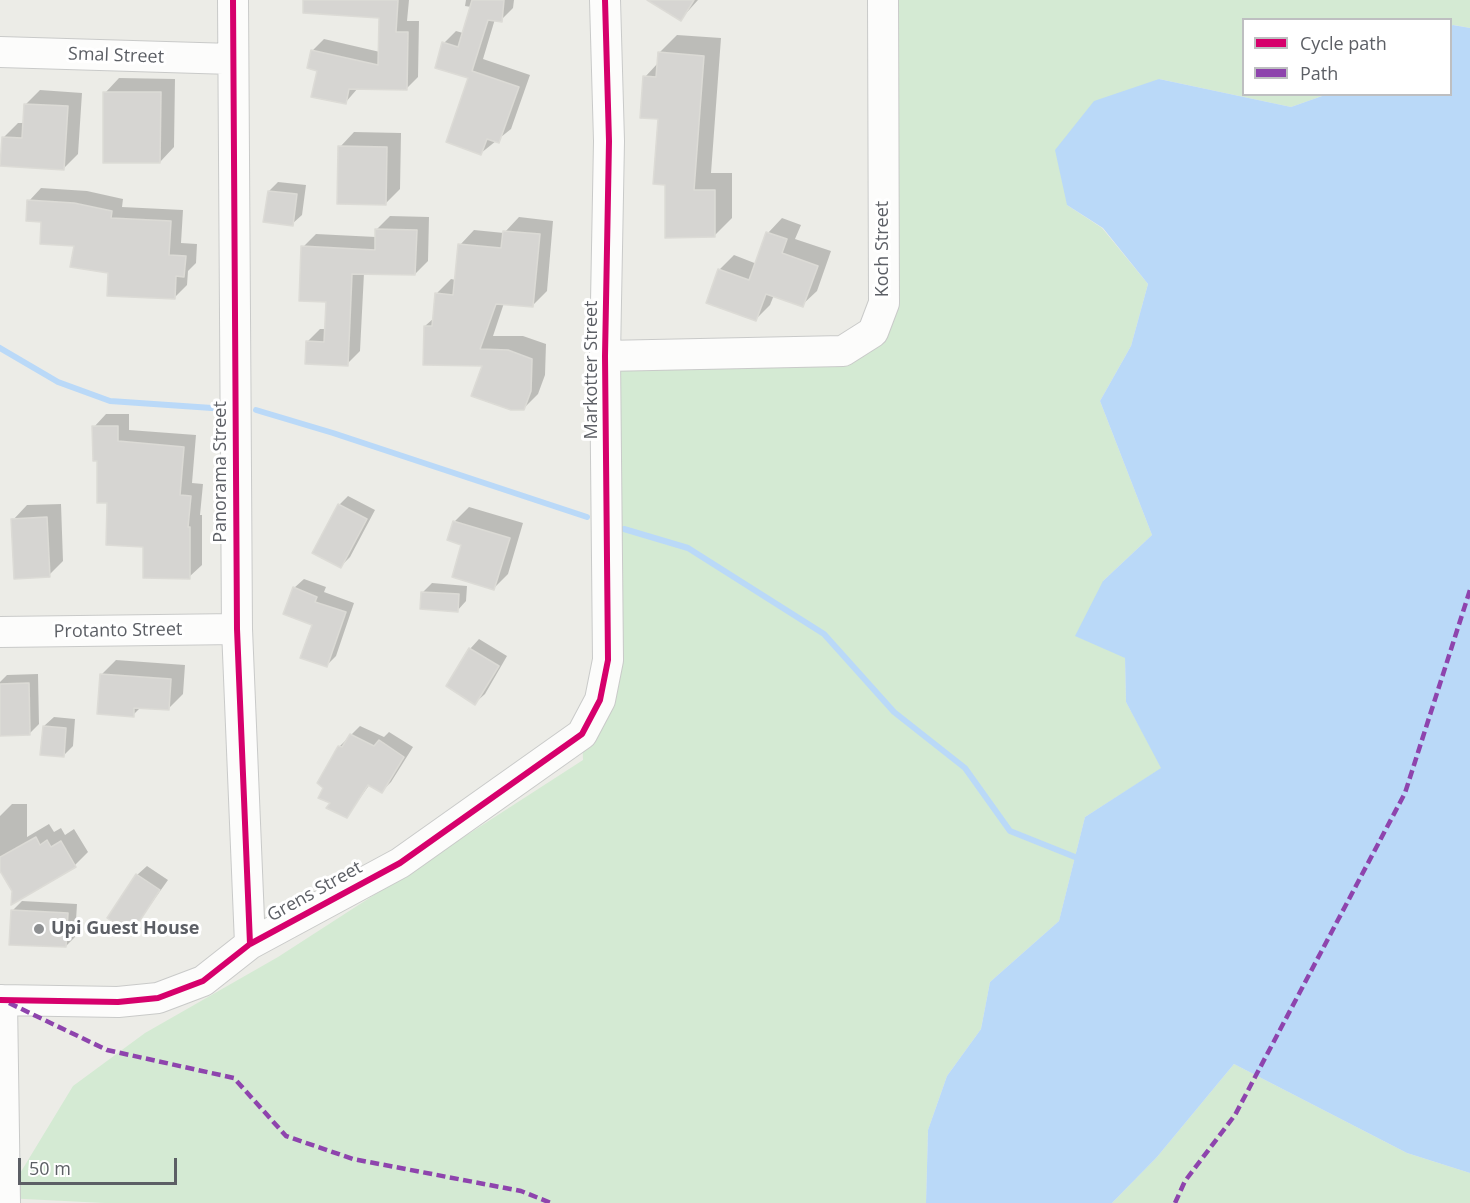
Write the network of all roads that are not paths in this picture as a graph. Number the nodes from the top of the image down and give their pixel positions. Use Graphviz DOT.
graph roads {
  1 [pos="233,0"];
  2 [pos="605,0"];
  3 [pos="883,0"];
  4 [pos="0,52"];
  5 [pos="232,59"];
  6 [pos="605,356"];
  7 [pos="237,629"];
  8 [pos="0,632"];
  9 [pos="582,734"];
  10 [pos="250,944"];
  11 [pos="1,1000"];
  12 [pos="4,1203"];
  1 -- 5 [label="street, Panorama Street"];
  2 -- 6 [label="street, Markotter Street"];
  3 -- 6 [label="street, Koch Street"];
  4 -- 5 [label="street, Smal Street"];
  5 -- 7 [label="street, Panorama Street"];
  6 -- 9 [label="street, Markotter Street"];
  7 -- 8 [label="street, Protanto Street"];
  7 -- 10 [label="street, Panorama Street"];
  9 -- 10 [label="street, Grens Street"];
  10 -- 11 [label="street, Grens Street"];
  11 -- 12 [label="street"];
}
